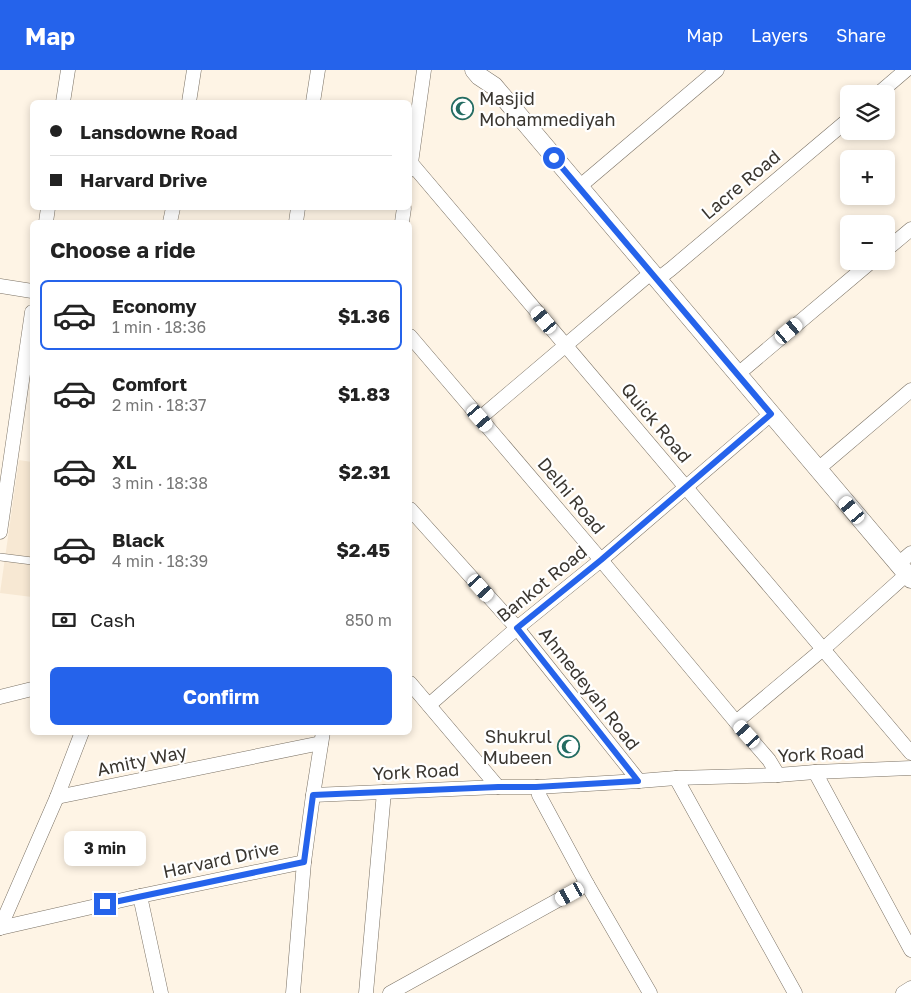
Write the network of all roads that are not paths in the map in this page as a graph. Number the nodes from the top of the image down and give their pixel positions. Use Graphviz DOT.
graph roads {
  1 [pos="68,70"];
  2 [pos="194,70"];
  3 [pos="318,70"];
  4 [pos="424,70"];
  5 [pos="717,70"];
  6 [pos="906,70"];
  7 [pos="483,75"];
  8 [pos="888,85"];
  9 [pos="63,100"];
  10 [pos="189,100"];
  11 [pos="313,100"];
  12 [pos="840,127"];
  13 [pos="412,159"];
  14 [pos="412,167"];
  15 [pos="579,186"];
  16 [pos="911,229"];
  17 [pos="895,242"];
  18 [pos="861,270"];
  19 [pos="655,276"];
  20 [pos="0,286"];
  21 [pos="30,291"];
  22 [pos="30,326"];
  23 [pos="412,338"];
  24 [pos="566,345"];
  25 [pos="738,374"];
  26 [pos="911,390"];
  27 [pos="771,414"];
  28 [pos="480,418"];
  29 [pos="818,469"];
  30 [pos="686,487"];
  31 [pos="412,511"];
  32 [pos="0,532"];
  33 [pos="0,557"];
  34 [pos="601,560"];
  35 [pos="30,561"];
  36 [pos="907,567"];
  37 [pos="517,628"];
  38 [pos="822,649"];
  39 [pos="412,685"];
  40 [pos="30,690"];
  41 [pos="0,697"];
  42 [pos="429,705"];
  43 [pos="736,722"];
  44 [pos="81,735"];
  45 [pos="322,738"];
  46 [pos="911,753"];
  47 [pos="911,768"];
  48 [pos="815,772"];
  49 [pos="778,775"];
  50 [pos="676,778"];
  51 [pos="638,781"];
  52 [pos="498,787"];
  53 [pos="536,787"];
  54 [pos="384,792"];
  55 [pos="313,795"];
  56 [pos="57,797"];
  57 [pos="304,862"];
  58 [pos="587,884"];
  59 [pos="140,896"];
  60 [pos="0,928"];
  61 [pos="911,950"];
  62 [pos="911,988"];
  63 [pos="649,992"];
  64 [pos="161,993"];
  65 [pos="293,993"];
  66 [pos="366,993"];
  67 [pos="390,993"];
  68 [pos="795,993"];
  69 [pos="903,993"];
  1 -- 9 [label="street"];
  2 -- 10 [label="street"];
  3 -- 11 [label="street"];
  4 -- 13 [label="street"];
  5 -- 15 [label="street"];
  6 -- 8 [label="street"];
  7 -- 15 [label="street"];
  12 -- 19 [label="street, Lacre Road"];
  14 -- 24 [label="street, Quick Road"];
  15 -- 19 [label="street"];
  16 -- 17 [label="street"];
  18 -- 25 [label="street"];
  19 -- 24 [label="street, Lacre Road"];
  19 -- 25 [label="street"];
  20 -- 21 [label="street"];
  22 -- 32 [label="street"];
  23 -- 28 [label="street, Delhi Road"];
  24 -- 28 [label="street, Lacre Road"];
  24 -- 30 [label="street, Quick Road"];
  25 -- 27 [label="street"];
  26 -- 29 [label="street"];
  27 -- 29 [label="street"];
  27 -- 30 [label="street, Bankot Road"];
  28 -- 34 [label="street, Delhi Road"];
  29 -- 36 [label="street"];
  30 -- 34 [label="street, Bankot Road"];
  30 -- 38 [label="street, Quick Road"];
  31 -- 37 [label="street, Ahmedeyah Road"];
  33 -- 35 [label="lane"];
  34 -- 37 [label="street, Bankot Road"];
  34 -- 43 [label="street, Delhi Road"];
  36 -- 38 [label="street"];
  37 -- 42 [label="street, Bankot Road"];
  37 -- 51 [label="street, Ahmedeyah Road"];
  38 -- 43 [label="street"];
  38 -- 46 [label="street, Quick Road"];
  39 -- 42 [label="street"];
  40 -- 41 [label="street"];
  42 -- 52 [label="street"];
  43 -- 49 [label="street, Delhi Road"];
  44 -- 56 [label="street"];
  45 -- 55 [label="street"];
  45 -- 56 [label="street, Amity Way"];
  47 -- 48 [label="street, York Road"];
  48 -- 49 [label="street, York Road"];
  48 -- 61 [label="street"];
  49 -- 50 [label="street, York Road"];
  50 -- 51 [label="street, York Road"];
  50 -- 68 [label="street"];
  51 -- 53 [label="street, York Road"];
  52 -- 53 [label="street, York Road"];
  52 -- 54 [label="street, York Road"];
  53 -- 58 [label="street"];
  54 -- 55 [label="street, York Road"];
  54 -- 66 [label="street"];
  55 -- 57 [label="street"];
  56 -- 60 [label="street"];
  57 -- 59 [label="street, Harvard Drive"];
  57 -- 65 [label="street"];
  58 -- 63 [label="street"];
  58 -- 67 [label="street"];
  59 -- 60 [label="street, Harvard Drive"];
  59 -- 64 [label="street"];
  62 -- 69 [label="street"];
}
